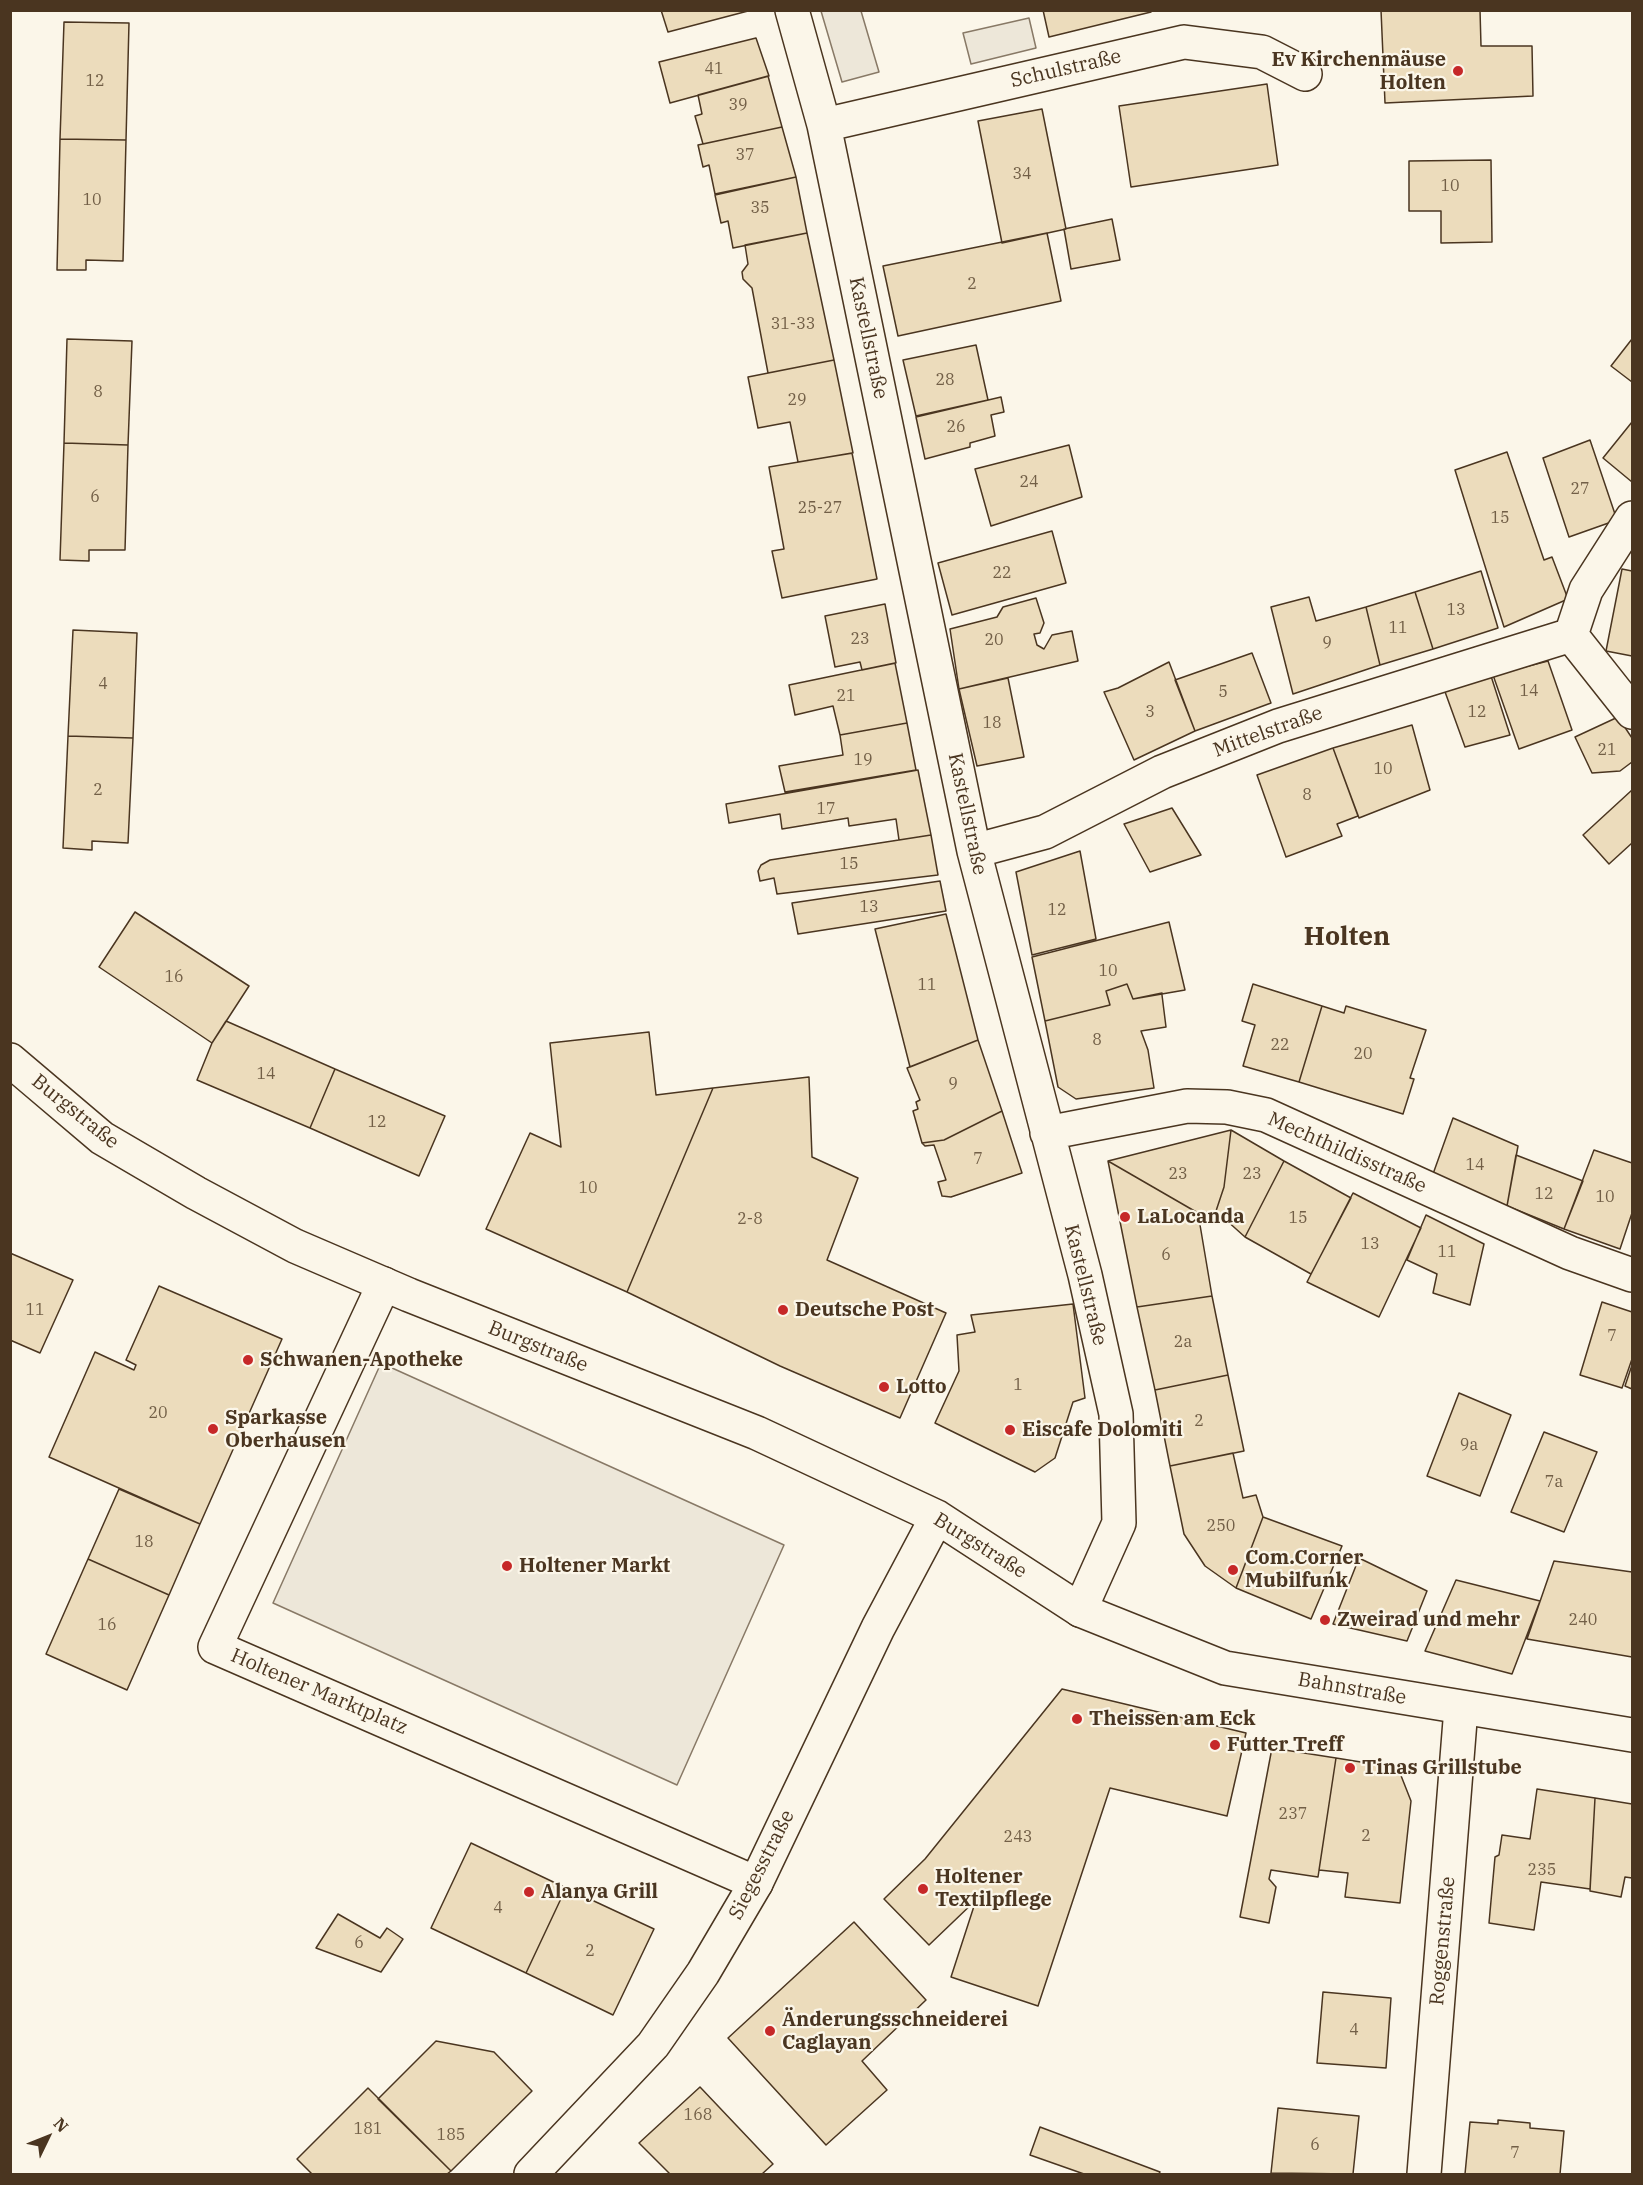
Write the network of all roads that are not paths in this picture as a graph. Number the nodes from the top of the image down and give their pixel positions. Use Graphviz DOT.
graph roads {
  1 [pos="792,10"];
  2 [pos="1305,74"];
  3 [pos="824,125"];
  4 [pos="1632,518"];
  5 [pos="1571,635"];
  6 [pos="1632,712"];
  7 [pos="974,851"];
  8 [pos="10,1060"];
  9 [pos="1047,1133"];
  10 [pos="1632,1275"];
  11 [pos="384,1284"];
  12 [pos="937,1517"];
  13 [pos="1080,1610"];
  14 [pos="1461,1708"];
  15 [pos="1632,1734"];
  16 [pos="756,1883"];
  17 [pos="531,2175"];
  18 [pos="1424,2175"];
  1 -- 3 [label="street, Kastellstraße"];
  2 -- 3 [label="street, Schulstraße"];
  3 -- 7 [label="street, Kastellstraße"];
  4 -- 5 [label="street"];
  5 -- 6 [label="street"];
  5 -- 7 [label="street, Mittelstraße"];
  7 -- 9 [label="street, Kastellstraße"];
  8 -- 11 [label="street, Burgstraße"];
  9 -- 10 [label="street, Mechthildisstraße"];
  9 -- 13 [label="street, Kastellstraße"];
  11 -- 12 [label="street, Burgstraße"];
  11 -- 16 [label="street, Holtener Marktplatz"];
  12 -- 13 [label="street, Burgstraße"];
  12 -- 16 [label="street, Siegesstraße"];
  13 -- 14 [label="street, Bahnstraße"];
  14 -- 15 [label="street, Bahnstraße"];
  14 -- 18 [label="street, Roggenstraße"];
  16 -- 17 [label="street, Siegesstraße"];
}
